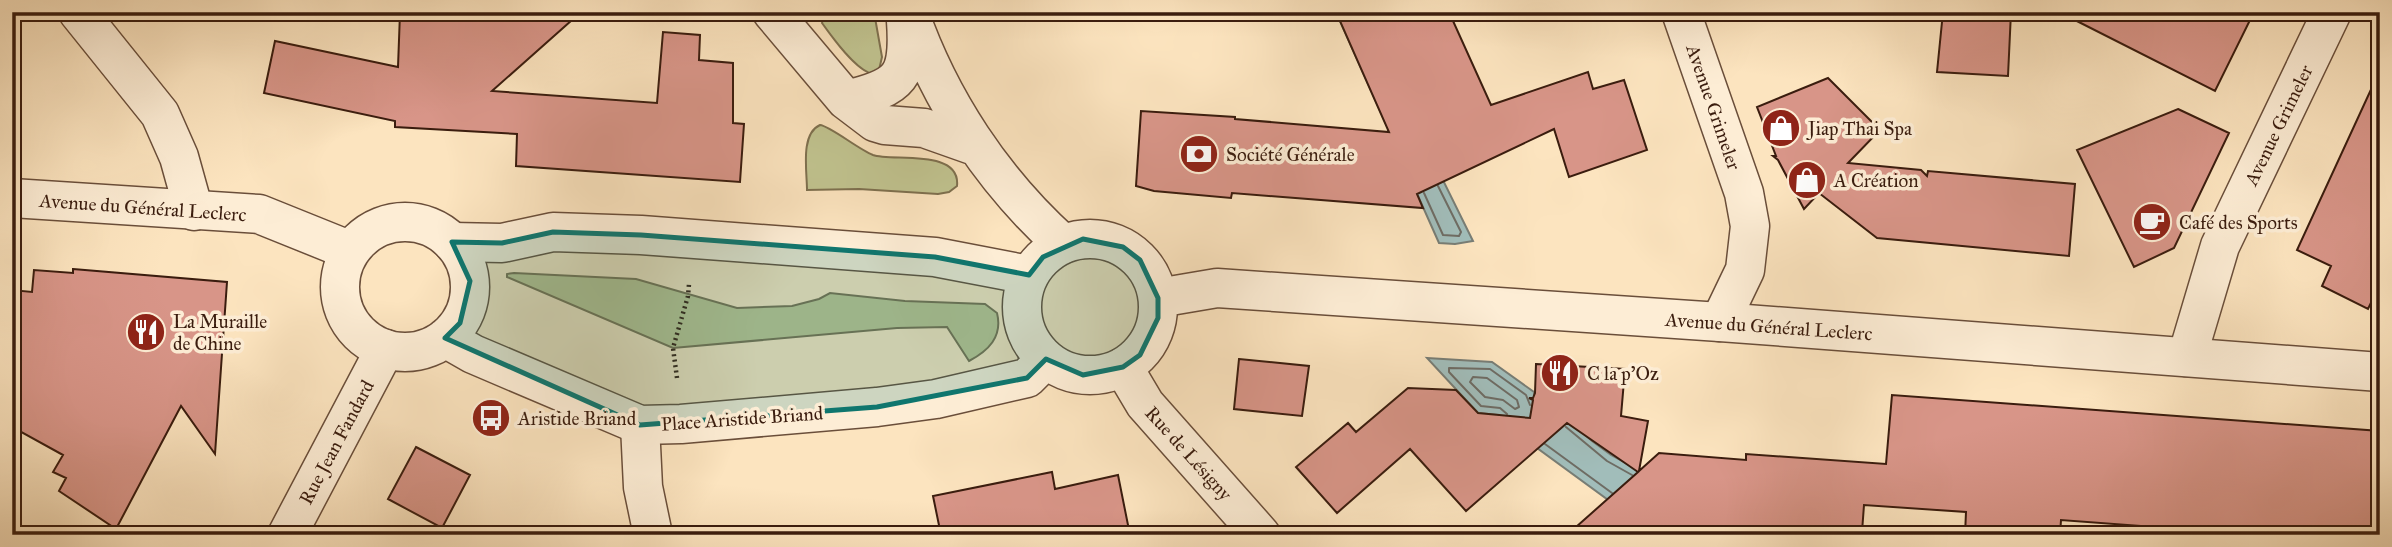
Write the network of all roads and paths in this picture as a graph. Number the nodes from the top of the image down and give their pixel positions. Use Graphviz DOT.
graph roads {
  1 [pos="78,12"];
  2 [pos="772,12"];
  3 [pos="907,12"];
  4 [pos="1681,12"];
  5 [pos="2332,12"];
  6 [pos="846,100"];
  7 [pos="975,146"];
  8 [pos="12,198"];
  9 [pos="194,211"];
  10 [pos="692,238"];
  11 [pos="452,242"];
  12 [pos="1063,244"];
  13 [pos="351,251"];
  14 [pos="1029,275"];
  15 [pos="1158,298"];
  16 [pos="1720,322"];
  17 [pos="445,338"];
  18 [pos="385,349"];
  19 [pos="2187,357"];
  20 [pos="1046,359"];
  21 [pos="1123,367"];
  22 [pos="2380,372"];
  23 [pos="681,424"];
  24 [pos="640,425"];
  25 [pos="1228,519"];
  26 [pos="287,535"];
  27 [pos="653,535"];
  28 [pos="1261,535"];
  1 -- 9 [label="street"];
  2 -- 6 [label="street"];
  3 -- 6 [label="street"];
  3 -- 7 [label="street"];
  4 -- 16 [label="street, Avenue Grimeler"];
  5 -- 19 [label="street, Avenue Grimeler"];
  6 -- 7 [label="street"];
  7 -- 12 [label="street"];
  8 -- 9 [label="street, Avenue du Général Leclerc"];
  9 -- 13 [label="street, Avenue du Général Leclerc"];
  10 -- 11 [label="street"];
  10 -- 14 [label="street"];
  10 -- 23 [label="path"];
  11 -- 13 [label="street"];
  11 -- 17 [label="street"];
  12 -- 14 [label="street"];
  12 -- 15 [label="street"];
  13 -- 18 [label="street"];
  14 -- 20 [label="street"];
  15 -- 16 [label="street, Avenue du Général Leclerc"];
  15 -- 21 [label="street"];
  16 -- 19 [label="street, Avenue du Général Leclerc"];
  17 -- 18 [label="street"];
  17 -- 24 [label="street, Place Aristide Briand"];
  18 -- 26 [label="street, Rue Jean Fandard"];
  19 -- 22 [label="street, Avenue du Général Leclerc"];
  20 -- 21 [label="street"];
  20 -- 23 [label="street, Place Aristide Briand"];
  21 -- 25 [label="street, Rue de Lésigny"];
  23 -- 24 [label="street, Place Aristide Briand"];
  24 -- 27 [label="street"];
  25 -- 28 [label="street, Rue de Lésigny"];
}
